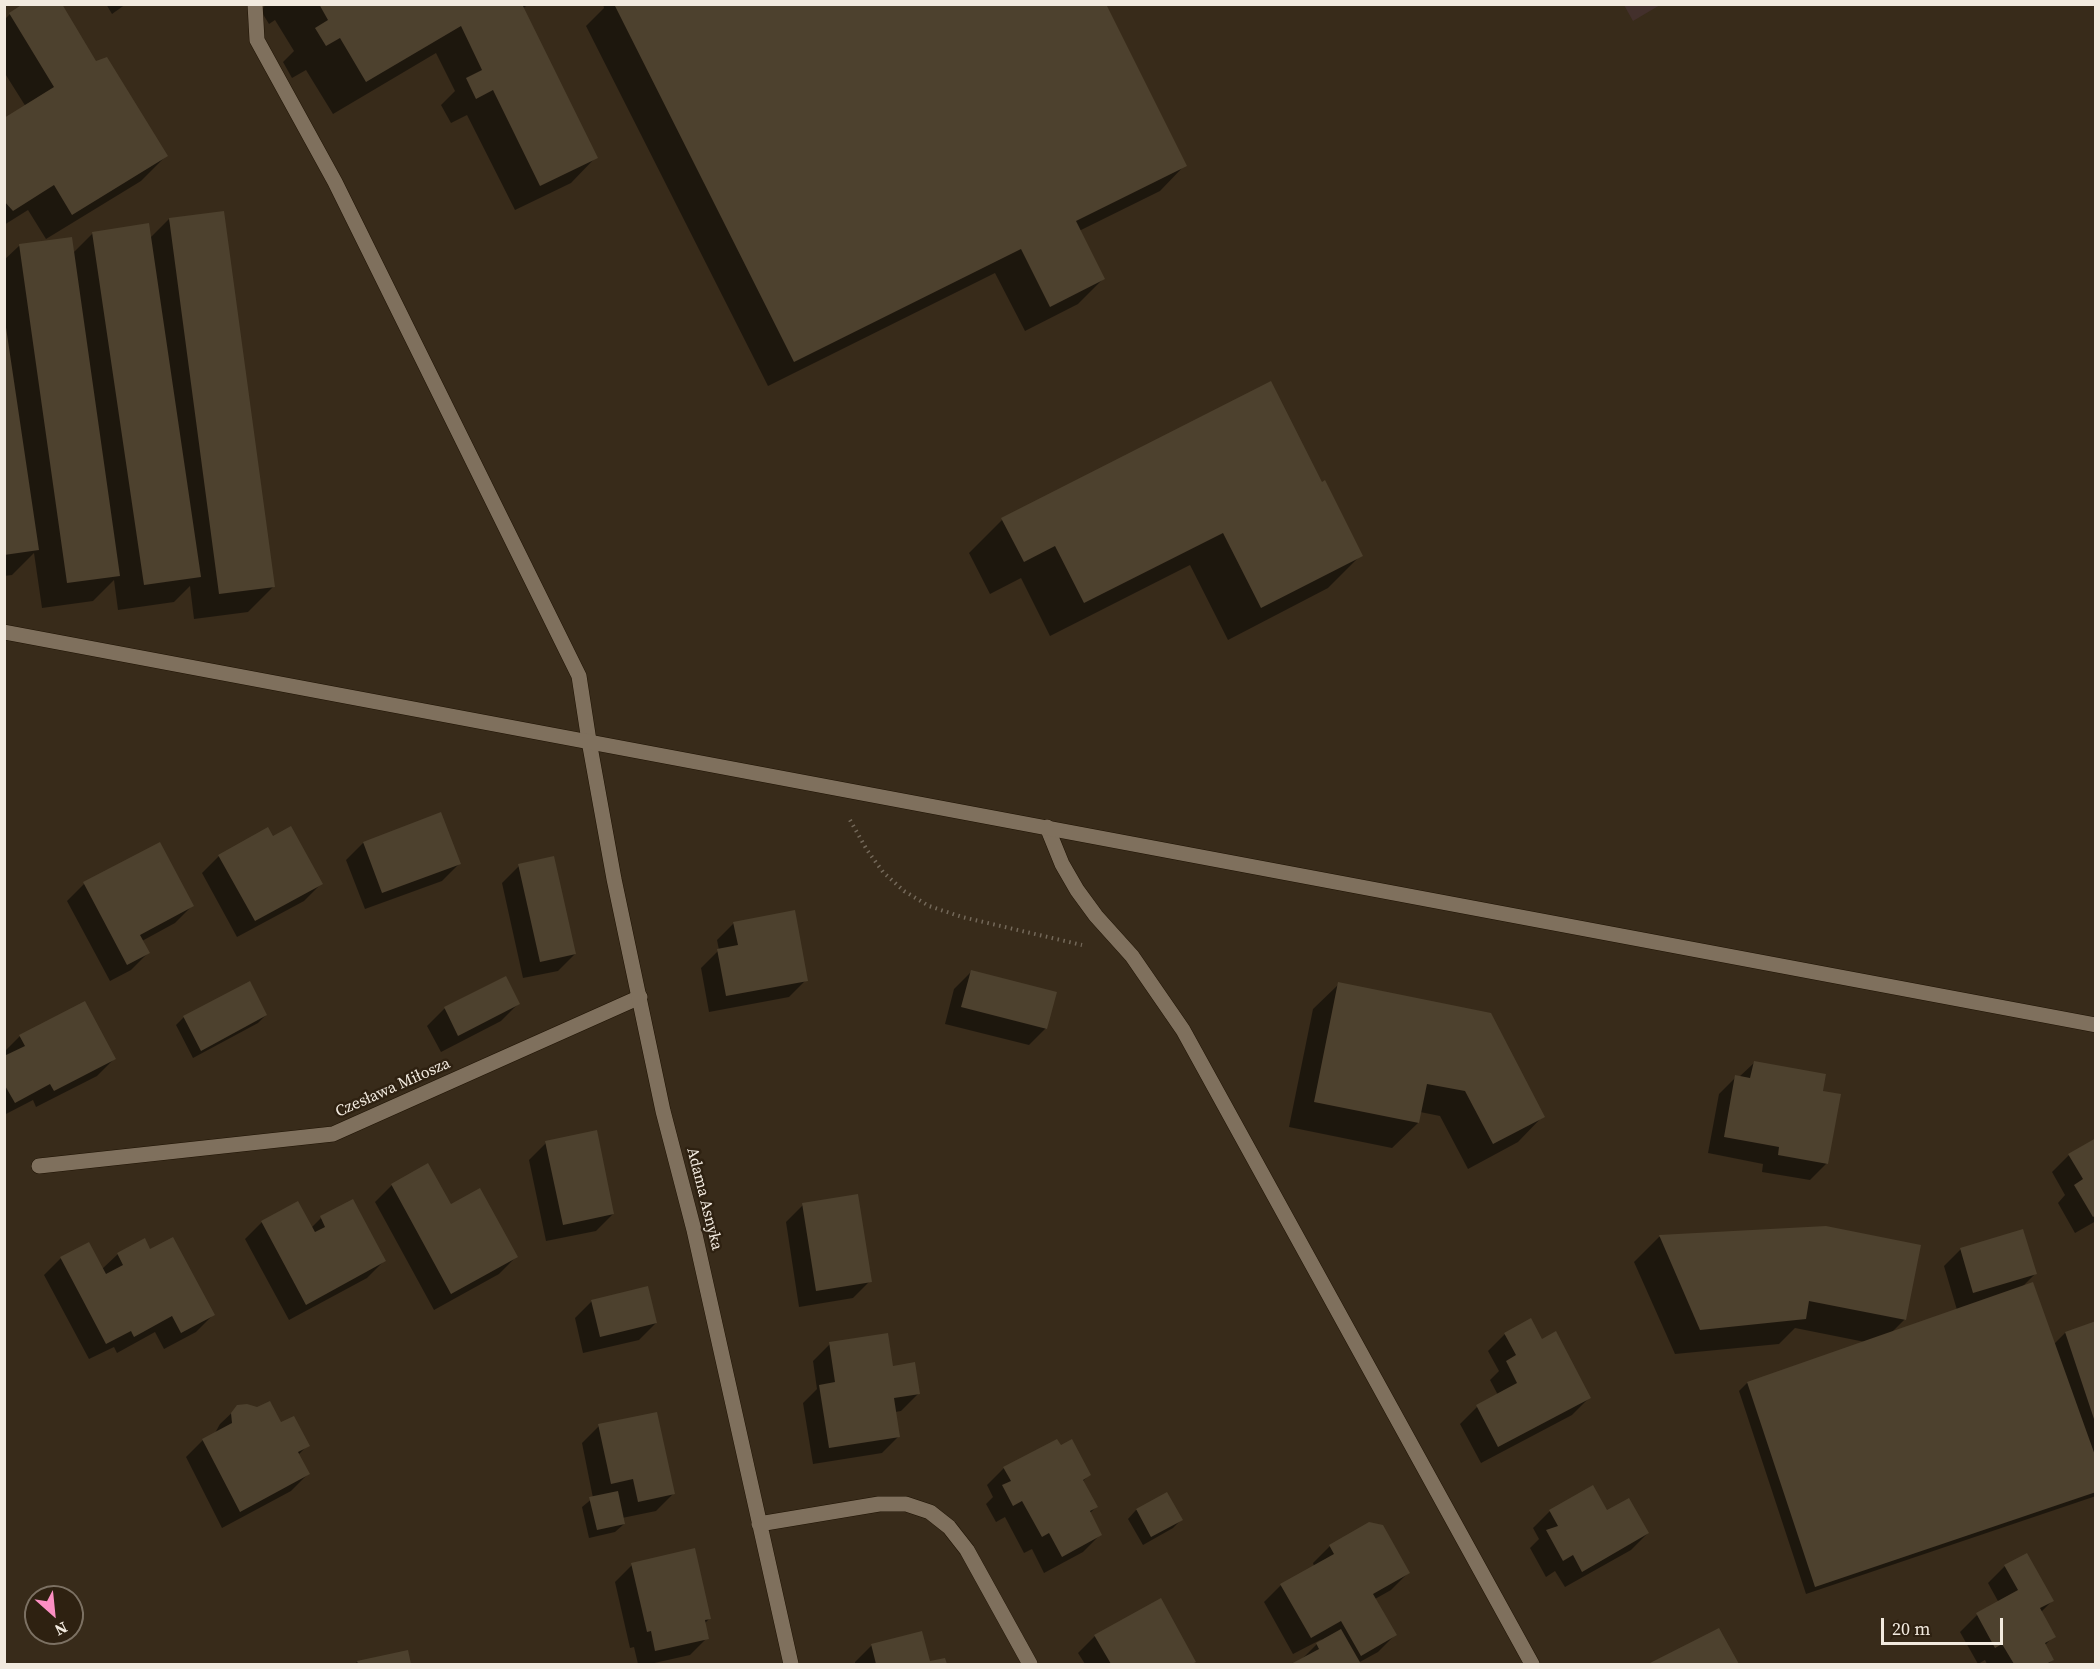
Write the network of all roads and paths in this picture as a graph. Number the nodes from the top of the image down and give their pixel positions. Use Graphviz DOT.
graph roads {
  1 [pos="255,4"];
  2 [pos="4,632"];
  3 [pos="589,741"];
  4 [pos="832,787"];
  5 [pos="1047,827"];
  6 [pos="1132,956"];
  7 [pos="640,997"];
  8 [pos="2096,1025"];
  9 [pos="39,1166"];
  10 [pos="759,1524"];
  11 [pos="791,1665"];
  12 [pos="1030,1665"];
  13 [pos="1532,1665"];
  1 -- 3 [label="street, Adama Asnyka"];
  2 -- 3 [label="street"];
  3 -- 4 [label="street"];
  3 -- 7 [label="street, Adama Asnyka"];
  4 -- 5 [label="street"];
  4 -- 6 [label="path"];
  5 -- 6 [label="street"];
  5 -- 8 [label="street"];
  6 -- 13 [label="street"];
  7 -- 9 [label="street, Czesława Miłosza"];
  7 -- 10 [label="street, Adama Asnyka"];
  10 -- 11 [label="street, Adama Asnyka"];
  10 -- 12 [label="street"];
}
